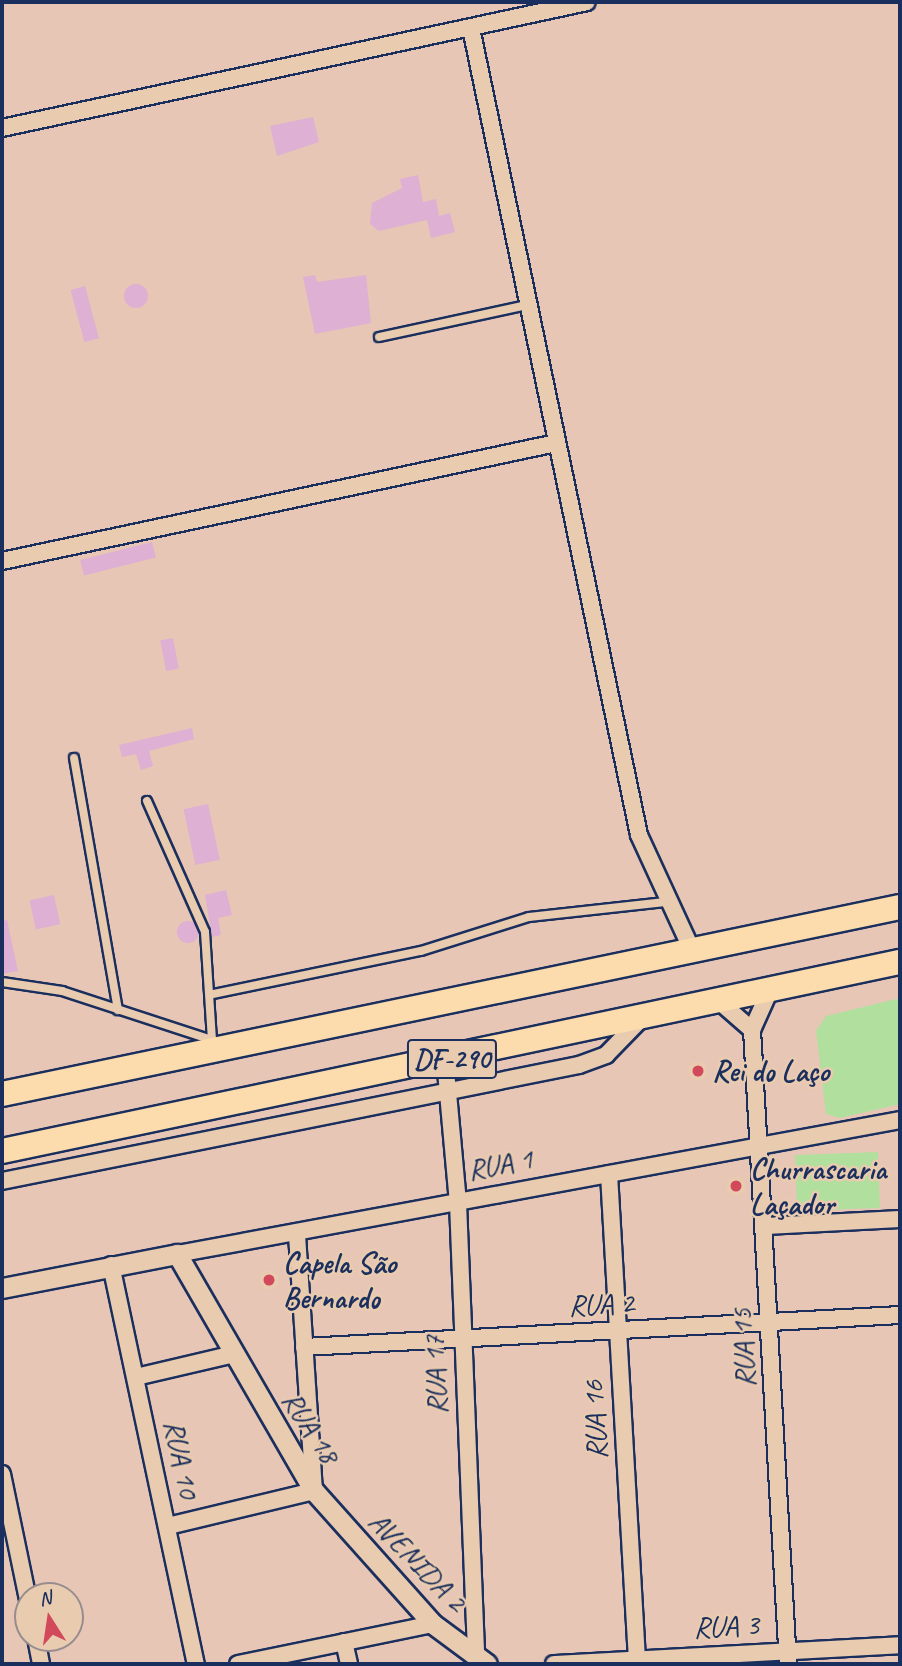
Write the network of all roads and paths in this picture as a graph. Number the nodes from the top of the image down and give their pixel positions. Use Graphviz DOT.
graph roads {
  1 [pos="587,2"];
  2 [pos="471,28"];
  3 [pos="2,128"];
  4 [pos="527,305"];
  5 [pos="379,337"];
  6 [pos="556,443"];
  7 [pos="2,561"];
  8 [pos="74,758"];
  9 [pos="147,801"];
  10 [pos="665,902"];
  11 [pos="900,907"];
  12 [pos="692,950"];
  13 [pos="900,962"];
  14 [pos="2,982"];
  15 [pos="769,992"];
  16 [pos="213,994"];
  17 [pos="720,1002"];
  18 [pos="118,1010"];
  19 [pos="642,1018"];
  20 [pos="752,1030"];
  21 [pos="219,1043"];
  22 [pos="444,1060"];
  23 [pos="448,1090"];
  24 [pos="2,1094"];
  25 [pos="900,1120"];
  26 [pos="761,1146"];
  27 [pos="2,1151"];
  28 [pos="609,1174"];
  29 [pos="2,1181"];
  30 [pos="458,1203"];
  31 [pos="900,1219"];
  32 [pos="766,1226"];
  33 [pos="297,1233"];
  34 [pos="177,1254"];
  35 [pos="111,1265"];
  36 [pos="2,1288"];
  37 [pos="900,1315"];
  38 [pos="769,1324"];
  39 [pos="618,1331"];
  40 [pos="460,1338"];
  41 [pos="304,1347"];
  42 [pos="230,1354"];
  43 [pos="136,1377"];
  44 [pos="2,1474"];
  45 [pos="314,1491"];
  46 [pos="168,1526"];
  47 [pos="24,1582"];
  48 [pos="433,1624"];
  49 [pos="344,1642"];
  50 [pos="900,1645"];
  51 [pos="788,1658"];
  52 [pos="481,1661"];
  53 [pos="637,1662"];
  54 [pos="197,1664"];
  55 [pos="238,1664"];
  56 [pos="349,1664"];
  57 [pos="554,1664"];
  1 -- 2 [label="street"];
  2 -- 3 [label="street"];
  2 -- 4 [label="street"];
  4 -- 5 [label="lane"];
  4 -- 6 [label="street"];
  6 -- 7 [label="street"];
  6 -- 10 [label="street"];
  8 -- 18 [label="lane"];
  9 -- 16 [label="lane"];
  10 -- 12 [label="street"];
  10 -- 16 [label="lane"];
  11 -- 12 [label="highway, DF-290"];
  12 -- 21 [label="highway, DF-290"];
  13 -- 15 [label="highway, DF-290"];
  14 -- 18 [label="lane"];
  15 -- 17 [label="highway, DF-290"];
  15 -- 20 [label="street"];
  16 -- 21 [label="lane"];
  17 -- 19 [label="highway, DF-290"];
  17 -- 20 [label="street"];
  18 -- 21 [label="lane"];
  19 -- 22 [label="highway, DF-290"];
  19 -- 23 [label="street"];
  20 -- 26 [label="street, RUA 15"];
  21 -- 24 [label="highway, DF-290"];
  22 -- 23 [label="street, RUA 17"];
  22 -- 27 [label="highway, DF-290"];
  23 -- 29 [label="street"];
  23 -- 30 [label="street, RUA 17"];
  25 -- 26 [label="street, RUA 1"];
  26 -- 28 [label="street, RUA 1"];
  26 -- 32 [label="street, RUA 15"];
  28 -- 30 [label="street, RUA 1"];
  28 -- 39 [label="street, RUA 16"];
  30 -- 33 [label="street, RUA 1"];
  30 -- 40 [label="street, RUA 17"];
  31 -- 32 [label="street"];
  32 -- 38 [label="street, RUA 15"];
  33 -- 34 [label="street, RUA 1"];
  33 -- 41 [label="street, RUA 18"];
  34 -- 35 [label="street, RUA 1"];
  34 -- 42 [label="street, RUA 18"];
  35 -- 36 [label="street"];
  35 -- 43 [label="street, RUA 10"];
  37 -- 38 [label="street, RUA 2"];
  38 -- 39 [label="street, RUA 2"];
  38 -- 51 [label="street, RUA 15"];
  39 -- 40 [label="street, RUA 2"];
  39 -- 53 [label="street, RUA 16"];
  40 -- 41 [label="street, RUA 2"];
  40 -- 52 [label="street, RUA 17"];
  41 -- 45 [label="street, RUA 18"];
  42 -- 43 [label="street"];
  42 -- 45 [label="street, RUA 18"];
  43 -- 46 [label="street, RUA 10"];
  44 -- 47 [label="street"];
  45 -- 46 [label="street"];
  45 -- 48 [label="street, AVENIDA 2"];
  46 -- 54 [label="street, RUA 10"];
  48 -- 49 [label="street"];
  48 -- 52 [label="street, AVENIDA 2"];
  49 -- 55 [label="street"];
  49 -- 56 [label="street"];
  50 -- 51 [label="street, RUA 3"];
  51 -- 53 [label="street, RUA 3"];
  53 -- 57 [label="street, RUA 3"];
}
